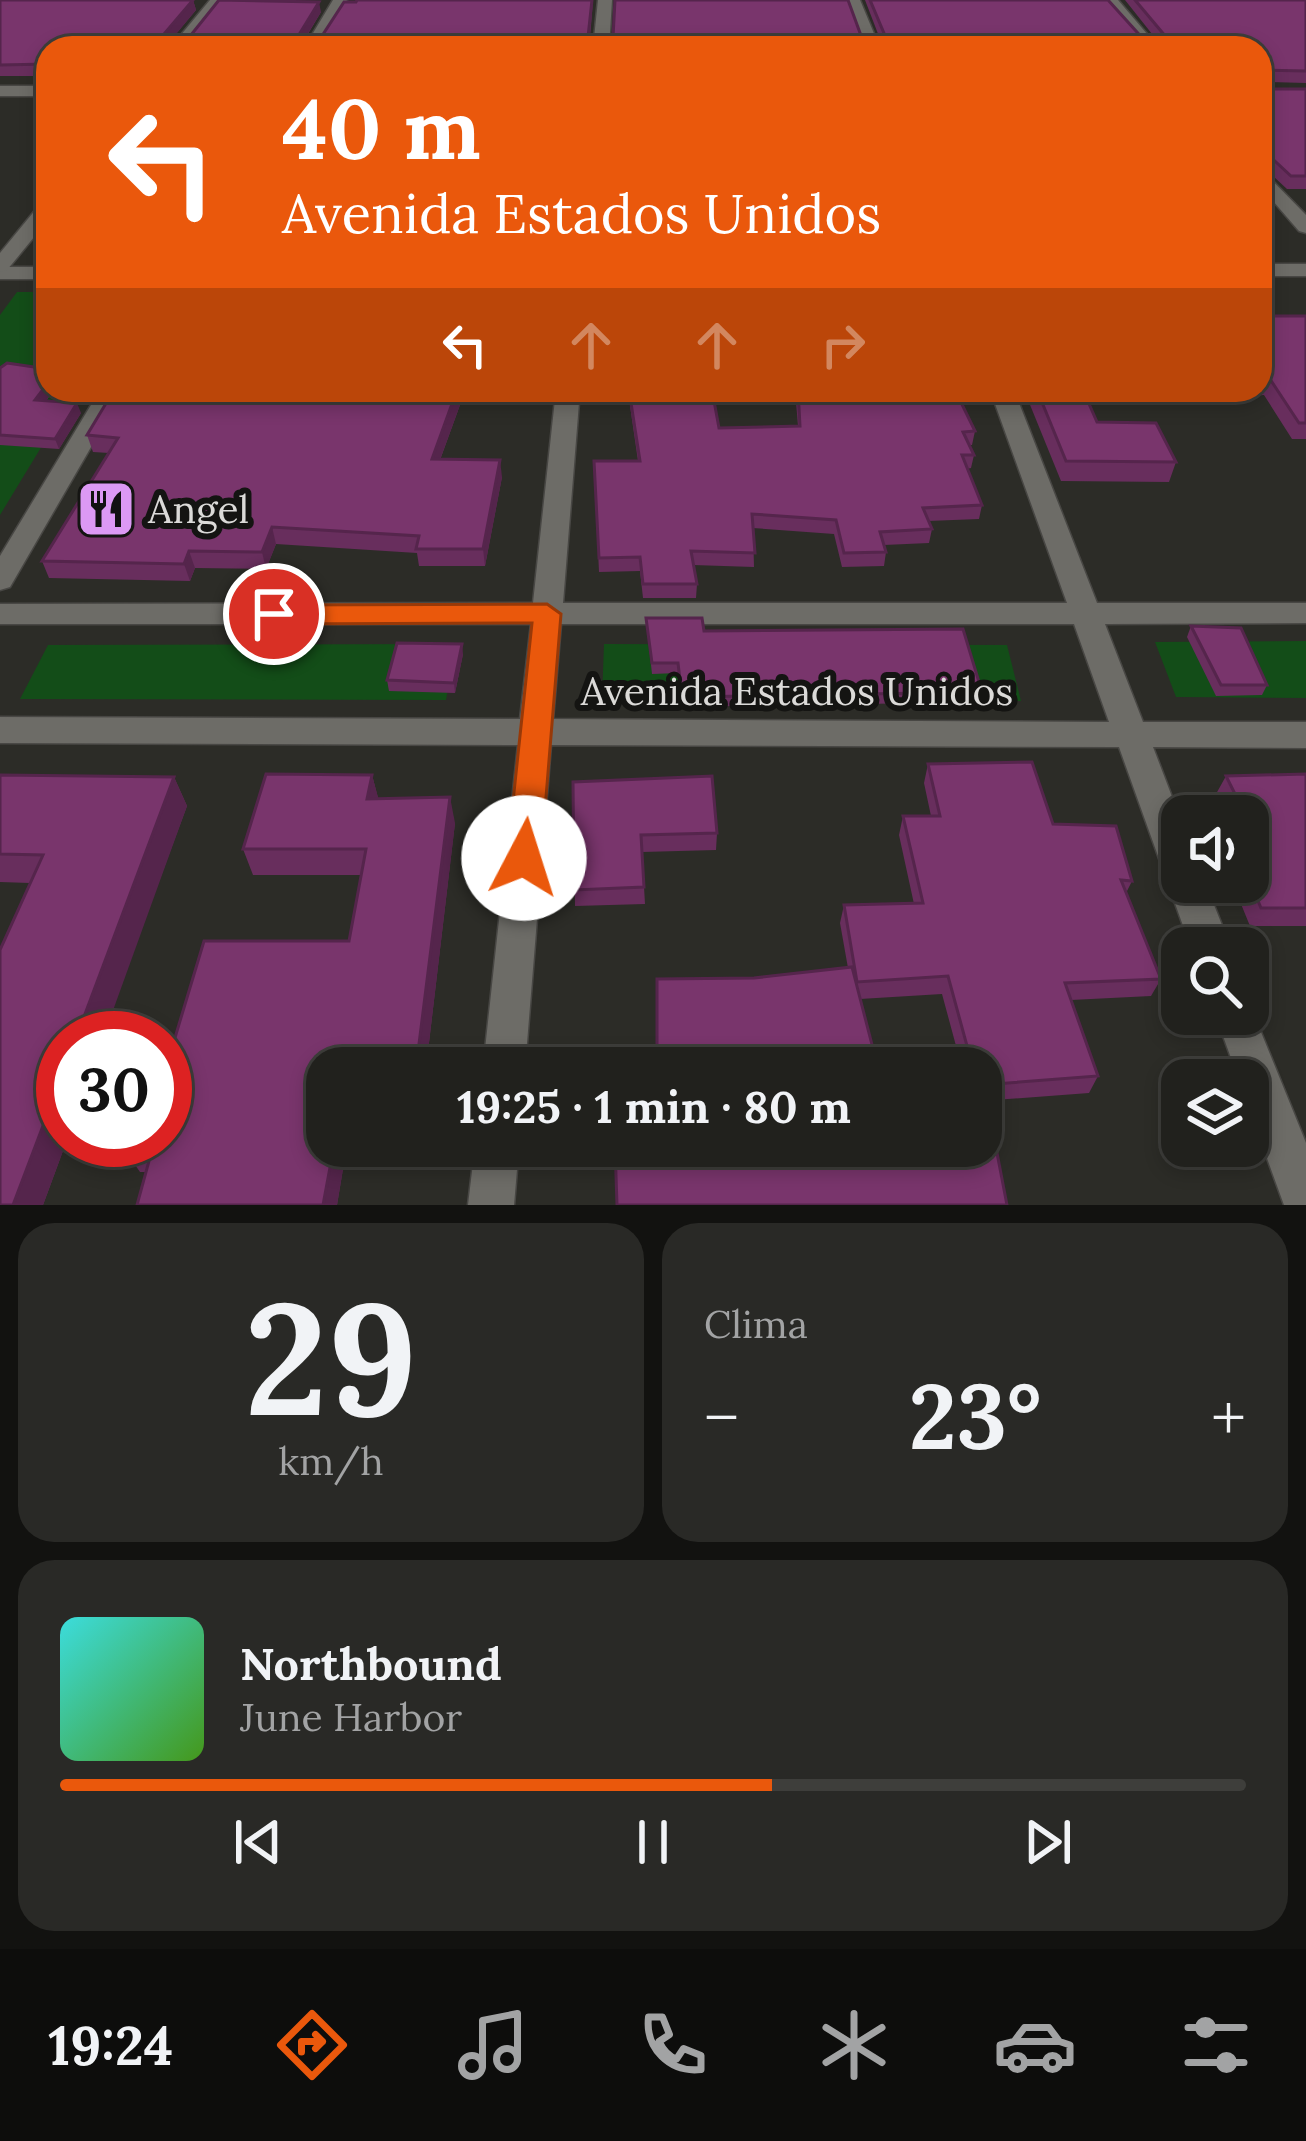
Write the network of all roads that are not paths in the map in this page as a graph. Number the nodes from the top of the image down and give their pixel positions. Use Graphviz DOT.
graph roads {
  1 [pos="217,0"];
  2 [pos="340,0"];
  3 [pos="605,0"];
  4 [pos="853,0"];
  5 [pos="1110,0"];
  6 [pos="188,36"];
  7 [pos="319,36"];
  8 [pos="602,36"];
  9 [pos="867,36"];
  10 [pos="1141,36"];
  11 [pos="0,92"];
  12 [pos="36,92"];
  13 [pos="1272,188"];
  14 [pos="36,224"];
  15 [pos="1306,227"];
  16 [pos="0,270"];
  17 [pos="1272,270"];
  18 [pos="1306,270"];
  19 [pos="36,272"];
  20 [pos="105,402"];
  21 [pos="567,402"];
  22 [pos="1006,402"];
  23 [pos="0,580"];
  24 [pos="1085,613"];
  25 [pos="1306,613"];
  26 [pos="0,614"];
  27 [pos="547,614"];
  28 [pos="0,730"];
  29 [pos="536,732"];
  30 [pos="1130,734"];
  31 [pos="1306,735"];
  32 [pos="1161,816"];
  33 [pos="1243,1035"];
  34 [pos="506,1047"];
  35 [pos="495,1167"];
  36 [pos="1306,1202"];
  37 [pos="491,1205"];
  1 -- 6 [label="street"];
  2 -- 7 [label="street"];
  3 -- 8 [label="street"];
  4 -- 9 [label="street"];
  5 -- 10 [label="street"];
  11 -- 12 [label="street"];
  13 -- 15 [label="street"];
  14 -- 16 [label="street"];
  16 -- 19 [label="street"];
  17 -- 18 [label="street"];
  20 -- 23 [label="street"];
  21 -- 27 [label="street"];
  22 -- 24 [label="street"];
  24 -- 25 [label="street, Avenida Estados Unidos"];
  24 -- 27 [label="street, Avenida Estados Unidos"];
  24 -- 30 [label="street"];
  26 -- 27 [label="street, Avenida Estados Unidos"];
  27 -- 29 [label="street"];
  28 -- 29 [label="street, Avenida Estados Unidos"];
  29 -- 30 [label="street, Avenida Estados Unidos"];
  29 -- 34 [label="street"];
  30 -- 31 [label="street, Avenida Estados Unidos"];
  30 -- 32 [label="street"];
  33 -- 36 [label="street"];
  35 -- 37 [label="street"];
}
